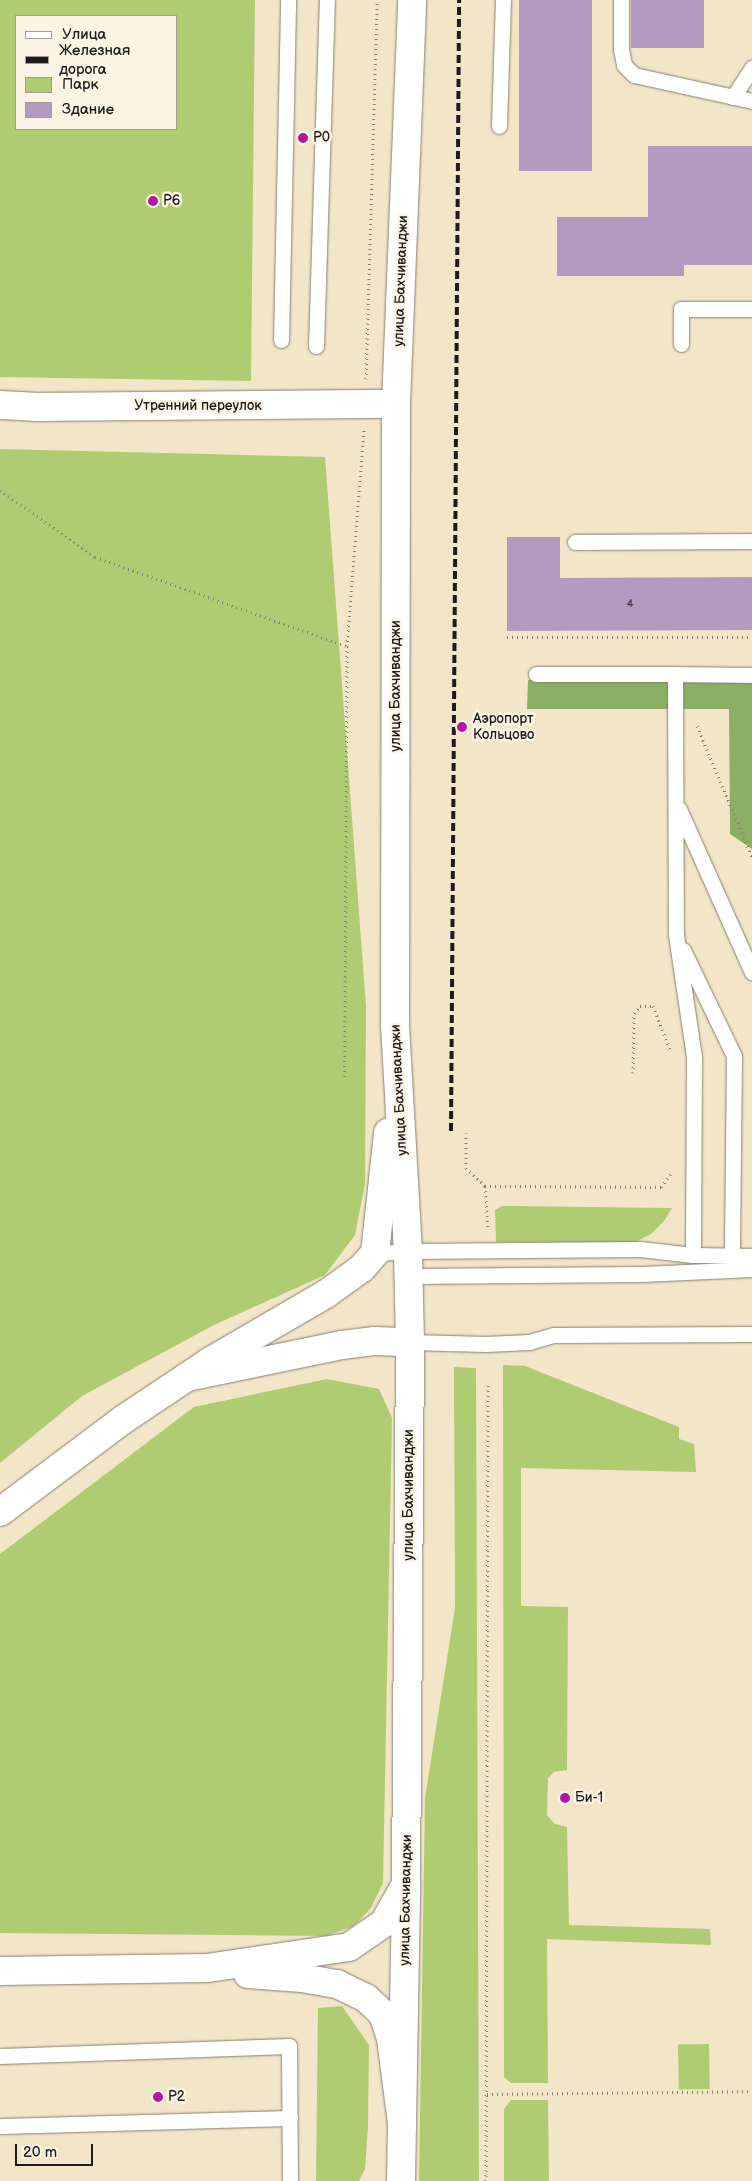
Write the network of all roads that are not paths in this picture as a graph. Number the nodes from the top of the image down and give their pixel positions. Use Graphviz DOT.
graph roads {
  1 [pos="288,0"];
  2 [pos="326,0"];
  3 [pos="412,0"];
  4 [pos="502,0"];
  5 [pos="621,0"];
  6 [pos="752,68"];
  7 [pos="733,98"];
  8 [pos="752,102"];
  9 [pos="499,126"];
  10 [pos="752,309"];
  11 [pos="282,340"];
  12 [pos="681,344"];
  13 [pos="316,346"];
  14 [pos="396,404"];
  15 [pos="0,405"];
  16 [pos="752,541"];
  17 [pos="575,542"];
  18 [pos="536,674"];
  19 [pos="675,674"];
  20 [pos="752,675"];
  21 [pos="676,804"];
  22 [pos="676,935"];
  23 [pos="752,972"];
  24 [pos="395,1027"];
  25 [pos="375,1253"];
  26 [pos="693,1255"];
  27 [pos="732,1256"];
  28 [pos="752,1256"];
  29 [pos="408,1264"];
  30 [pos="752,1269"];
  31 [pos="752,1334"];
  32 [pos="410,1342"];
  33 [pos="188,1377"];
  34 [pos="0,1512"];
  35 [pos="406,1884"];
  36 [pos="0,1956"];
  37 [pos="207,1968"];
  38 [pos="0,1971"];
  39 [pos="56,1971"];
  40 [pos="0,2056"];
  41 [pos="290,2118"];
  42 [pos="402,2124"];
  43 [pos="0,2126"];
  44 [pos="290,2181"];
  45 [pos="401,2181"];
  1 -- 11 [label="lane"];
  2 -- 13 [label="lane"];
  3 -- 14 [label="main road, улица Бахчиванджи"];
  4 -- 9 [label="lane"];
  5 -- 7 [label="lane"];
  6 -- 7 [label="lane"];
  7 -- 8 [label="lane"];
  10 -- 12 [label="lane"];
  14 -- 15 [label="main road, Утренний переулок"];
  14 -- 24 [label="main road, улица Бахчиванджи"];
  16 -- 17 [label="lane"];
  18 -- 19 [label="lane"];
  19 -- 20 [label="lane"];
  19 -- 21 [label="lane"];
  21 -- 22 [label="lane"];
  21 -- 23 [label="lane"];
  22 -- 26 [label="lane"];
  22 -- 27 [label="lane"];
  24 -- 25 [label="main road"];
  24 -- 29 [label="main road, улица Бахчиванджи"];
  25 -- 29 [label="lane"];
  25 -- 33 [label="main road"];
  26 -- 27 [label="lane"];
  26 -- 29 [label="lane"];
  27 -- 28 [label="lane"];
  29 -- 30 [label="lane"];
  29 -- 32 [label="main road, улица Бахчиванджи"];
  31 -- 32 [label="lane"];
  32 -- 33 [label="main road"];
  32 -- 35 [label="main road, улица Бахчиванджи"];
  33 -- 34 [label="main road"];
  35 -- 37 [label="main road"];
  35 -- 42 [label="main road, улица Бахчиванджи"];
  36 -- 39 [label="main road"];
  37 -- 39 [label="main road"];
  37 -- 42 [label="main road"];
  38 -- 39 [label="main road"];
  40 -- 41 [label="lane"];
  41 -- 43 [label="lane"];
  41 -- 44 [label="lane"];
  42 -- 45 [label="main road, улица Бахчиванджи"];
}
